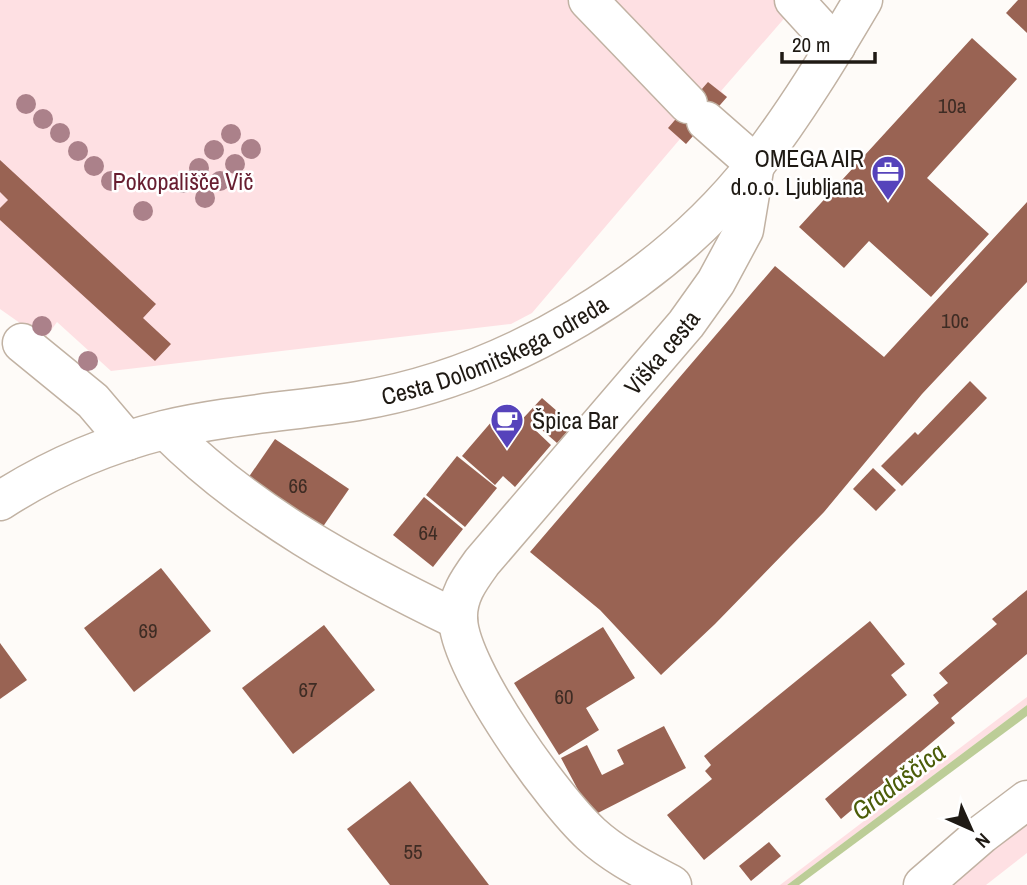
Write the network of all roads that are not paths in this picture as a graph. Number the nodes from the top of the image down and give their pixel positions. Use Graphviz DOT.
graph roads {
  1 [pos="588,0"];
  2 [pos="794,0"];
  3 [pos="863,0"];
  4 [pos="835,46"];
  5 [pos="755,164"];
  6 [pos="22,344"];
  7 [pos="166,430"];
  8 [pos="127,441"];
  9 [pos="0,502"];
  10 [pos="458,620"];
  11 [pos="1027,800"];
  12 [pos="648,879"];
  13 [pos="923,885"];
  1 -- 5 [label="street"];
  2 -- 4 [label="street"];
  3 -- 4 [label="street, Cesta Dolomitskega odreda"];
  4 -- 5 [label="street, Cesta Dolomitskega odreda"];
  5 -- 7 [label="street, Cesta Dolomitskega odreda"];
  5 -- 10 [label="street, Viška cesta"];
  6 -- 8 [label="street"];
  7 -- 8 [label="street, Cesta Dolomitskega odreda"];
  7 -- 10 [label="street"];
  8 -- 9 [label="street, Cesta Dolomitskega odreda"];
  10 -- 12 [label="street, Viška cesta"];
  11 -- 13 [label="street"];
}
